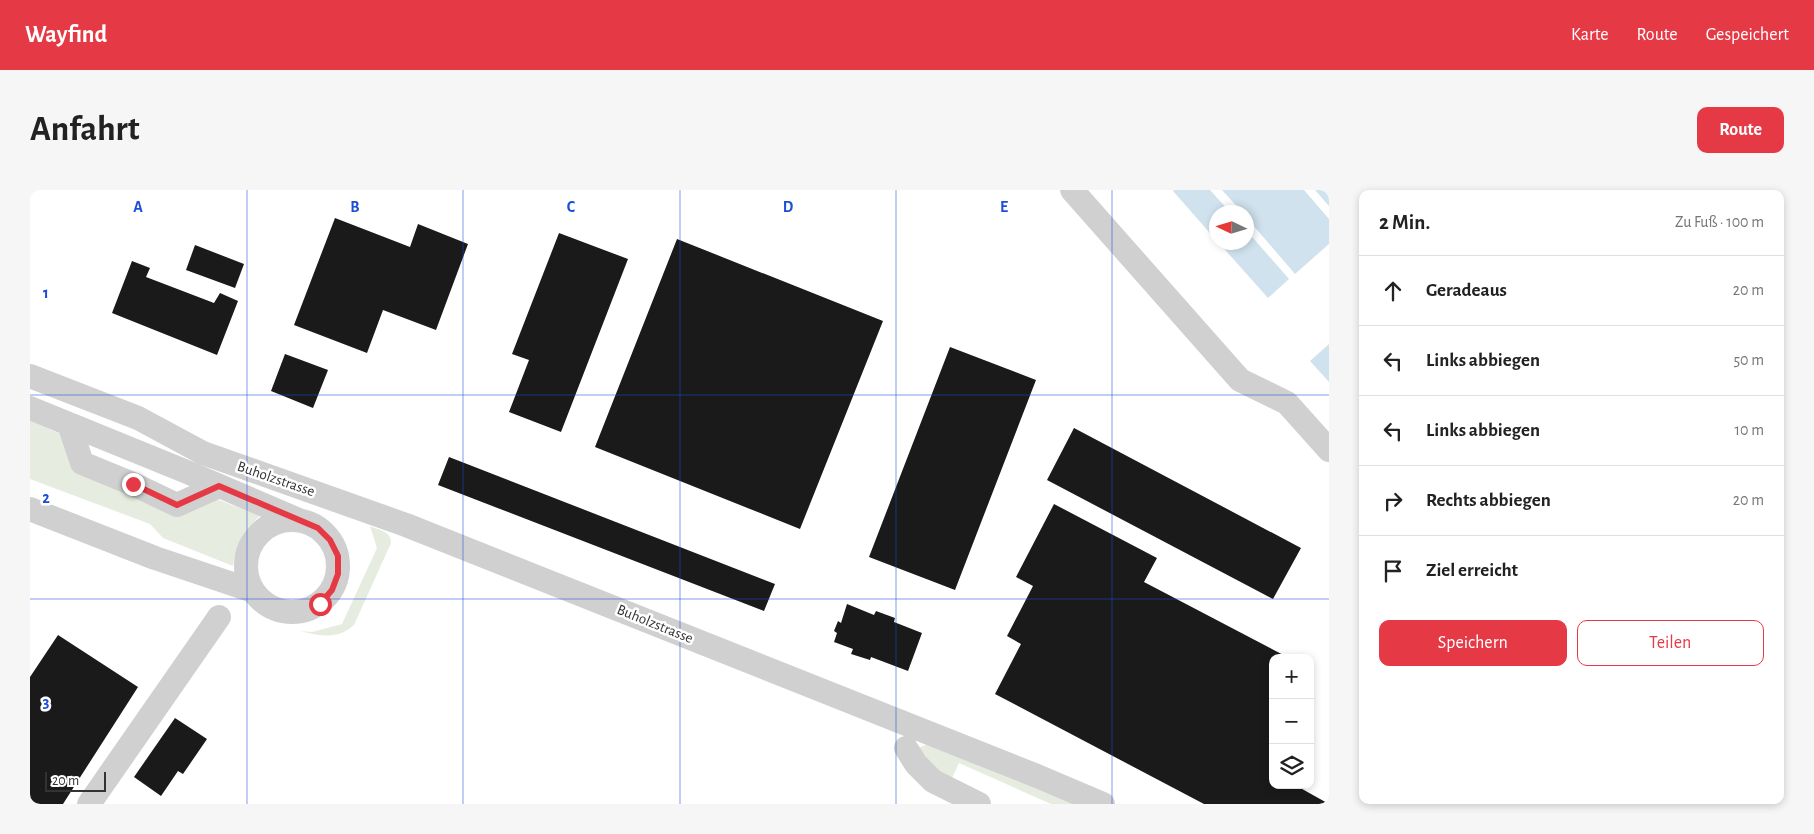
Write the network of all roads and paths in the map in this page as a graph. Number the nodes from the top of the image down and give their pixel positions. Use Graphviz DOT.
graph roads {
  1 [pos="1072,190"];
  2 [pos="30,376"];
  3 [pos="30,408"];
  4 [pos="69,424"];
  5 [pos="1329,450"];
  6 [pos="219,486"];
  7 [pos="30,509"];
  8 [pos="301,521"];
  9 [pos="253,591"];
  10 [pos="218,617"];
  11 [pos="906,748"];
  12 [pos="88,804"];
  13 [pos="979,804"];
  14 [pos="1103,804"];
  1 -- 5 [label="street"];
  2 -- 14 [label="street, Buholzstrasse"];
  3 -- 4 [label="street"];
  4 -- 6 [label="street"];
  4 -- 6 [label="street"];
  6 -- 8 [label="street"];
  7 -- 9 [label="street"];
  8 -- 9 [label="street"];
  8 -- 9 [label="street"];
  10 -- 12 [label="street"];
  11 -- 13 [label="street"];
}
